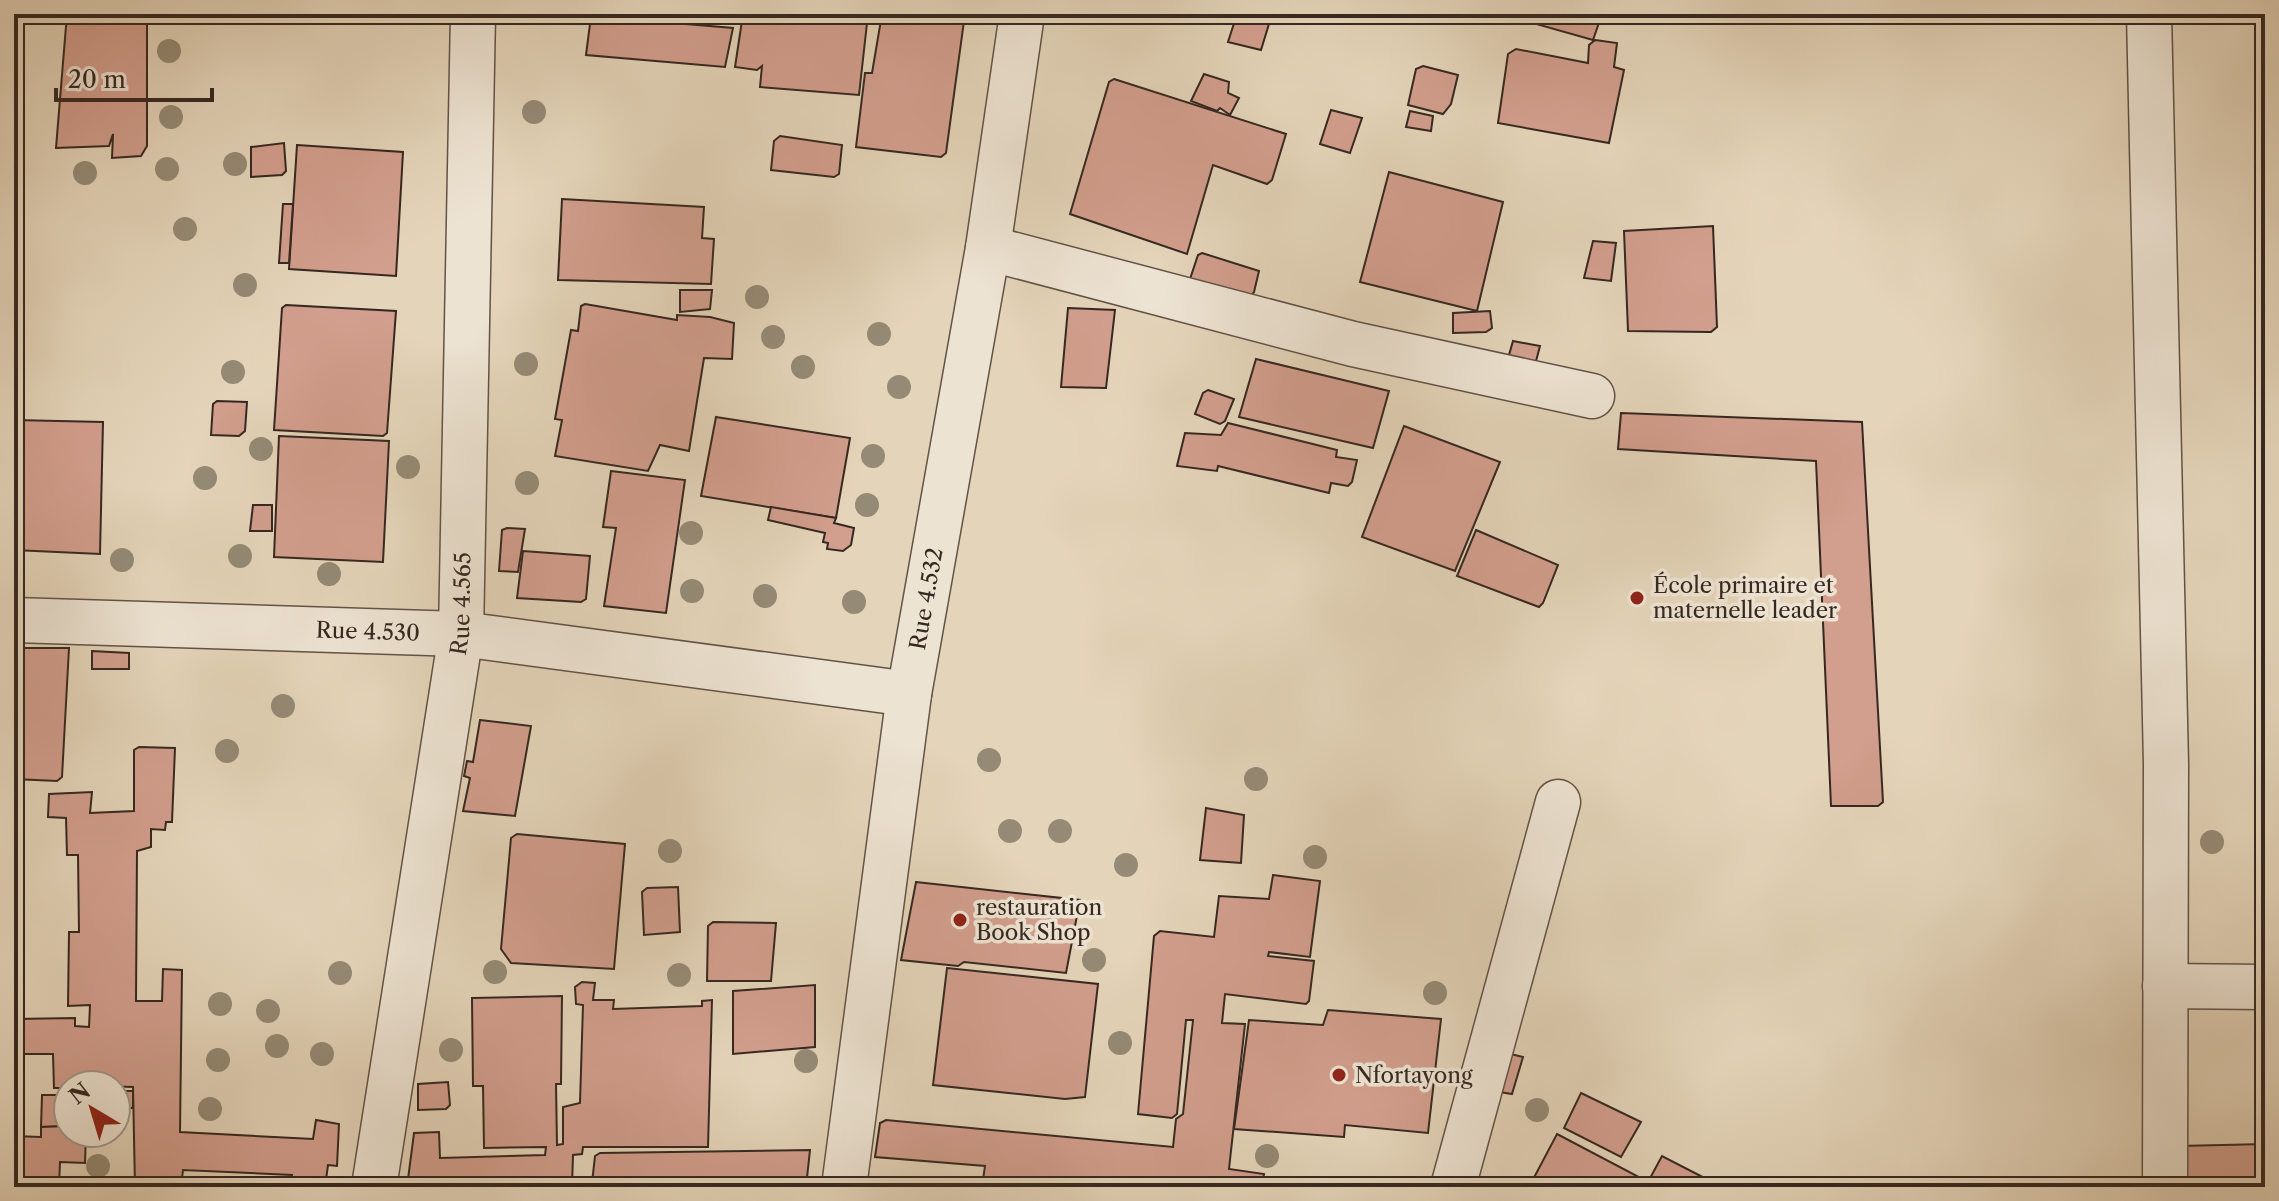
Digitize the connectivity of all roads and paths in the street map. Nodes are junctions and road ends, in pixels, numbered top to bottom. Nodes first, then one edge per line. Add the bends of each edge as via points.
1 (473, 14) edge
2 (1022, 14) edge
3 (2149, 14) edge
4 (988, 248) junction
5 (1592, 396) dead end
6 (14, 620) edge
7 (461, 634) junction
8 (909, 694) junction
9 (1558, 802) dead end
10 (2165, 986) junction
11 (2265, 987) edge
12 (374, 1187) edge
13 (844, 1187) edge
14 (1453, 1187) edge
15 (2165, 1187) edge

1 - 7 street, Rue 4.565
2 - 4 street, Rue 4.532
3 - 10 street via 2166,764
4 - 5 street via 1353,344
4 - 8 street, Rue 4.532
6 - 7 street, Rue 4.530
7 - 8 street, Rue 4.530
7 - 12 street, Rue 4.565
8 - 13 street, Rue 4.532
9 - 14 street
10 - 11 street
10 - 15 street

